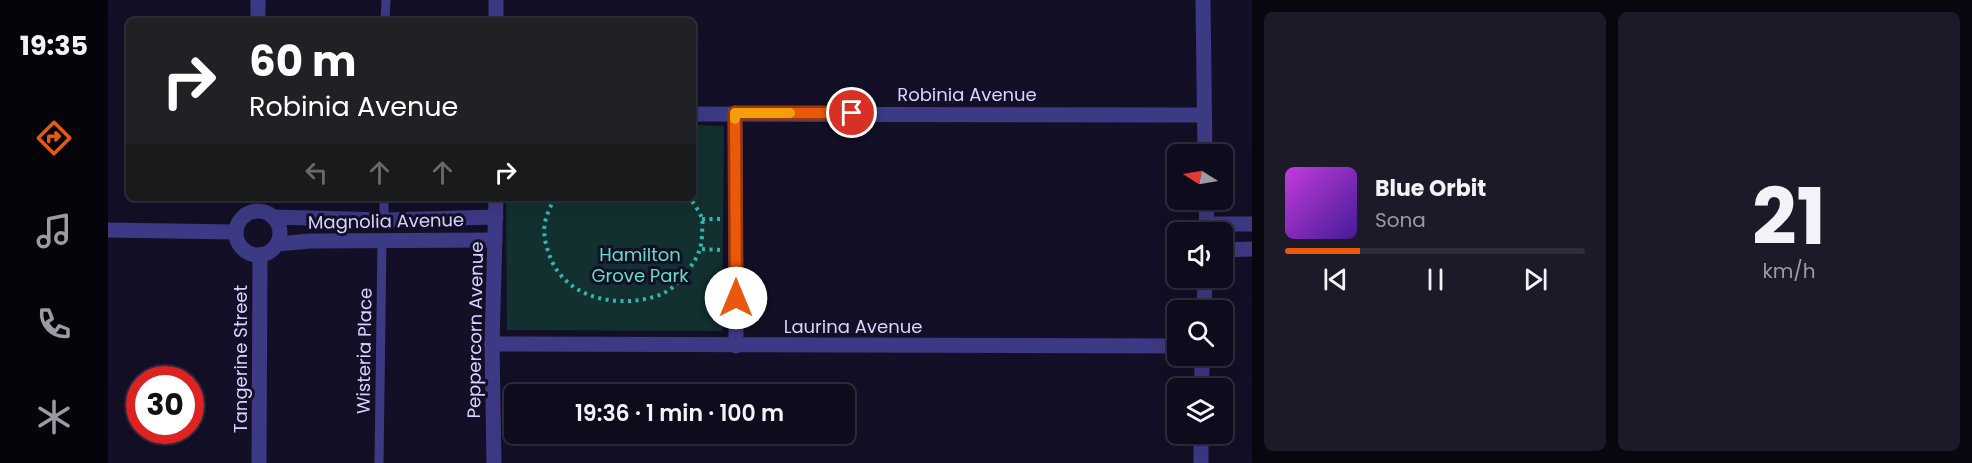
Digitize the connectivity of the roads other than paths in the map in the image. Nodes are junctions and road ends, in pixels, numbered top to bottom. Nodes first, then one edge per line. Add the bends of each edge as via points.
1 (258, 0) edge
2 (386, 0) edge
3 (496, 0) edge
4 (1203, 0) edge
5 (258, 18) edge
6 (386, 18) edge
7 (496, 18) edge
8 (735, 113) junction
9 (696, 114) edge
10 (1204, 115) junction
11 (1205, 144) edge
12 (384, 201) edge
13 (496, 201) edge
14 (257, 205) edge
15 (273, 217) junction
16 (496, 217) junction
17 (384, 220) junction
18 (1252, 224) edge
19 (1233, 226) edge
20 (108, 230) edge
21 (236, 232) junction
22 (382, 240) junction
23 (495, 240) junction
24 (278, 244) junction
25 (1233, 249) edge
26 (1252, 249) edge
27 (260, 255) junction
28 (492, 344) junction
29 (736, 346) junction
30 (1167, 346) edge
31 (1201, 444) edge
32 (259, 463) edge
33 (379, 463) edge
34 (494, 463) edge
35 (1201, 463) edge

1 - 5 street
2 - 6 lane
3 - 7 street
4 - 10 street
8 - 9 street, Robinia Avenue
8 - 10 street, Robinia Avenue
8 - 29 street
10 - 11 street
12 - 17 lane
13 - 16 street, Peppercorn Avenue
14 - 15 street
14 - 21 street via 241,219
15 - 17 street, Magnolia Avenue
15 - 24 street via 280,229
16 - 17 street, Magnolia Avenue
16 - 23 street, Peppercorn Avenue
18 - 19 street
20 - 21 street
21 - 27 street via 245,251
22 - 23 street, Magnolia Avenue
22 - 24 street, Magnolia Avenue
22 - 33 lane, Wisteria Place
23 - 28 street, Peppercorn Avenue
24 - 27 street
25 - 26 street
27 - 32 street, Tangerine Street
28 - 29 street, Laurina Avenue
28 - 34 street, Peppercorn Avenue
29 - 30 street, Laurina Avenue
31 - 35 street

